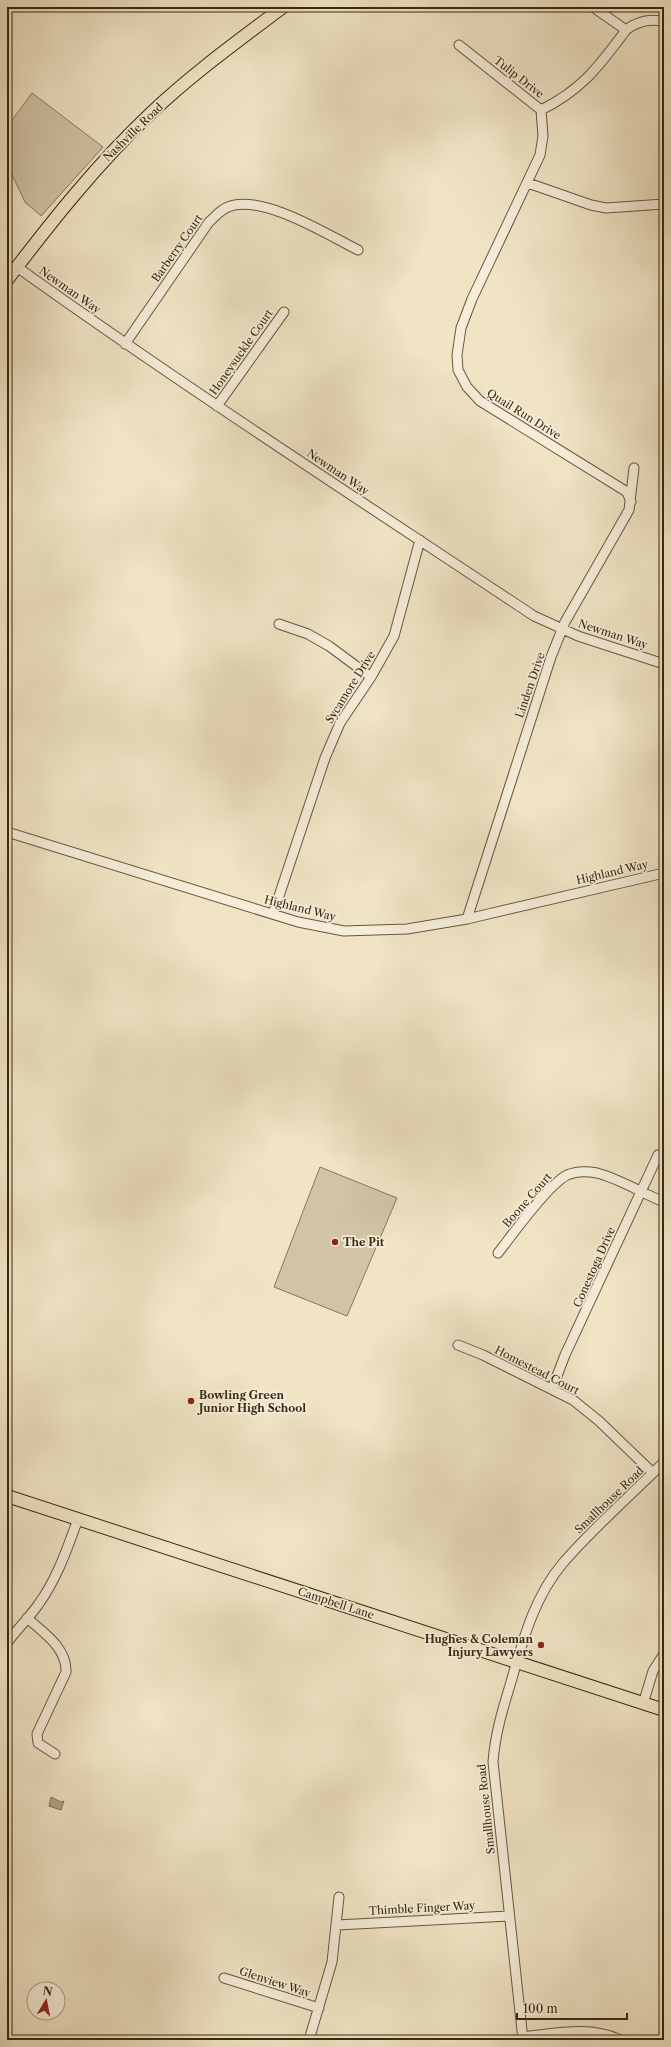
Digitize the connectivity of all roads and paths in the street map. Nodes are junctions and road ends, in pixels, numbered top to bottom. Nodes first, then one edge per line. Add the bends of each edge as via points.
1 (283, 7) edge
2 (593, 7) edge
3 (664, 22) edge
4 (626, 30) junction
5 (459, 45) dead end
6 (541, 110) junction
7 (528, 183) junction
8 (664, 204) edge
9 (358, 250) dead end
10 (17, 267) junction
11 (7, 280) edge
12 (284, 312) dead end
13 (125, 344) junction
14 (217, 406) junction
15 (634, 468) dead end
16 (631, 502) junction
17 (420, 540) junction
18 (278, 624) dead end
19 (562, 629) junction
20 (664, 664) edge
21 (371, 677) junction
22 (7, 832) edge
23 (664, 872) edge
24 (273, 914) junction
25 (468, 919) junction
26 (658, 1155) dead end
27 (641, 1192) junction
28 (664, 1202) edge
29 (498, 1253) dead end
30 (458, 1345) dead end
31 (552, 1389) junction
32 (664, 1462) edge
33 (653, 1473) junction
34 (7, 1496) edge
35 (78, 1519) junction
36 (27, 1618) junction
37 (7, 1643) edge
38 (664, 1654) edge
39 (517, 1662) junction
40 (643, 1704) junction
41 (664, 1710) edge
42 (55, 1754) dead end
43 (338, 1897) dead end
44 (509, 1916) junction
45 (337, 1925) junction
46 (224, 1978) dead end
47 (319, 2008) junction
48 (522, 2039) edge
49 (308, 2040) edge
50 (620, 2040) edge

1 - 10 main road, Nashville Road via 214,58 152,112 82,184
2 - 4 street
3 - 4 street via 650,20
4 - 6 street via 592,75 580,86
5 - 6 street, Tulip Drive
6 - 7 street, Tulip Drive via 543,145
7 - 8 street via 606,208
7 - 16 street, Quail Run Drive via 464,318 457,355 458,370 467,387 480,401 627,492
9 - 13 street, Barberry Court via 276,210 244,205 228,207 209,222
10 - 11 main road, Nashville Road
10 - 13 street, Newman Way
12 - 14 street, Honeysuckle Court
13 - 14 street, Newman Way
14 - 17 street, Newman Way
15 - 16 street, Linden Drive
16 - 19 street, Linden Drive via 629,510
17 - 19 street, Newman Way via 534,616
17 - 21 street, Sycamore Drive via 398,625
18 - 21 street via 308,634
19 - 20 street, Newman Way
19 - 25 street, Linden Drive via 508,788
21 - 24 street, Sycamore Drive via 340,723 325,758
22 - 24 street, Highland Way
23 - 25 street, Highland Way
24 - 25 street, Highland Way via 321,927 358,932 407,929
26 - 27 street, Conestoga Drive
27 - 28 street
27 - 29 street, Boone Court via 591,1172 568,1174 555,1184
27 - 31 street, Conestoga Drive
30 - 31 street, Homestead Court
31 - 33 street, Homestead Court via 586,1410
32 - 33 street, Smallhouse Road
33 - 39 street, Smallhouse Road via 562,1564 535,1608
34 - 35 main road, Campbell Lane
35 - 36 street via 54,1579
35 - 39 main road, Campbell Lane
36 - 37 street
36 - 42 street via 62,1651 67,1661 66,1672 37,1734 38,1743
38 - 40 street via 653,1671
39 - 40 main road, Campbell Lane
39 - 44 street, Smallhouse Road via 497,1730 493,1762
40 - 41 main road, Campbell Lane
43 - 45 street
44 - 45 street, Thimble Finger Way
44 - 48 street, Smallhouse Road
45 - 47 street via 332,1962
46 - 47 street, Glenview Way
47 - 49 street
48 - 50 street via 587,2032

